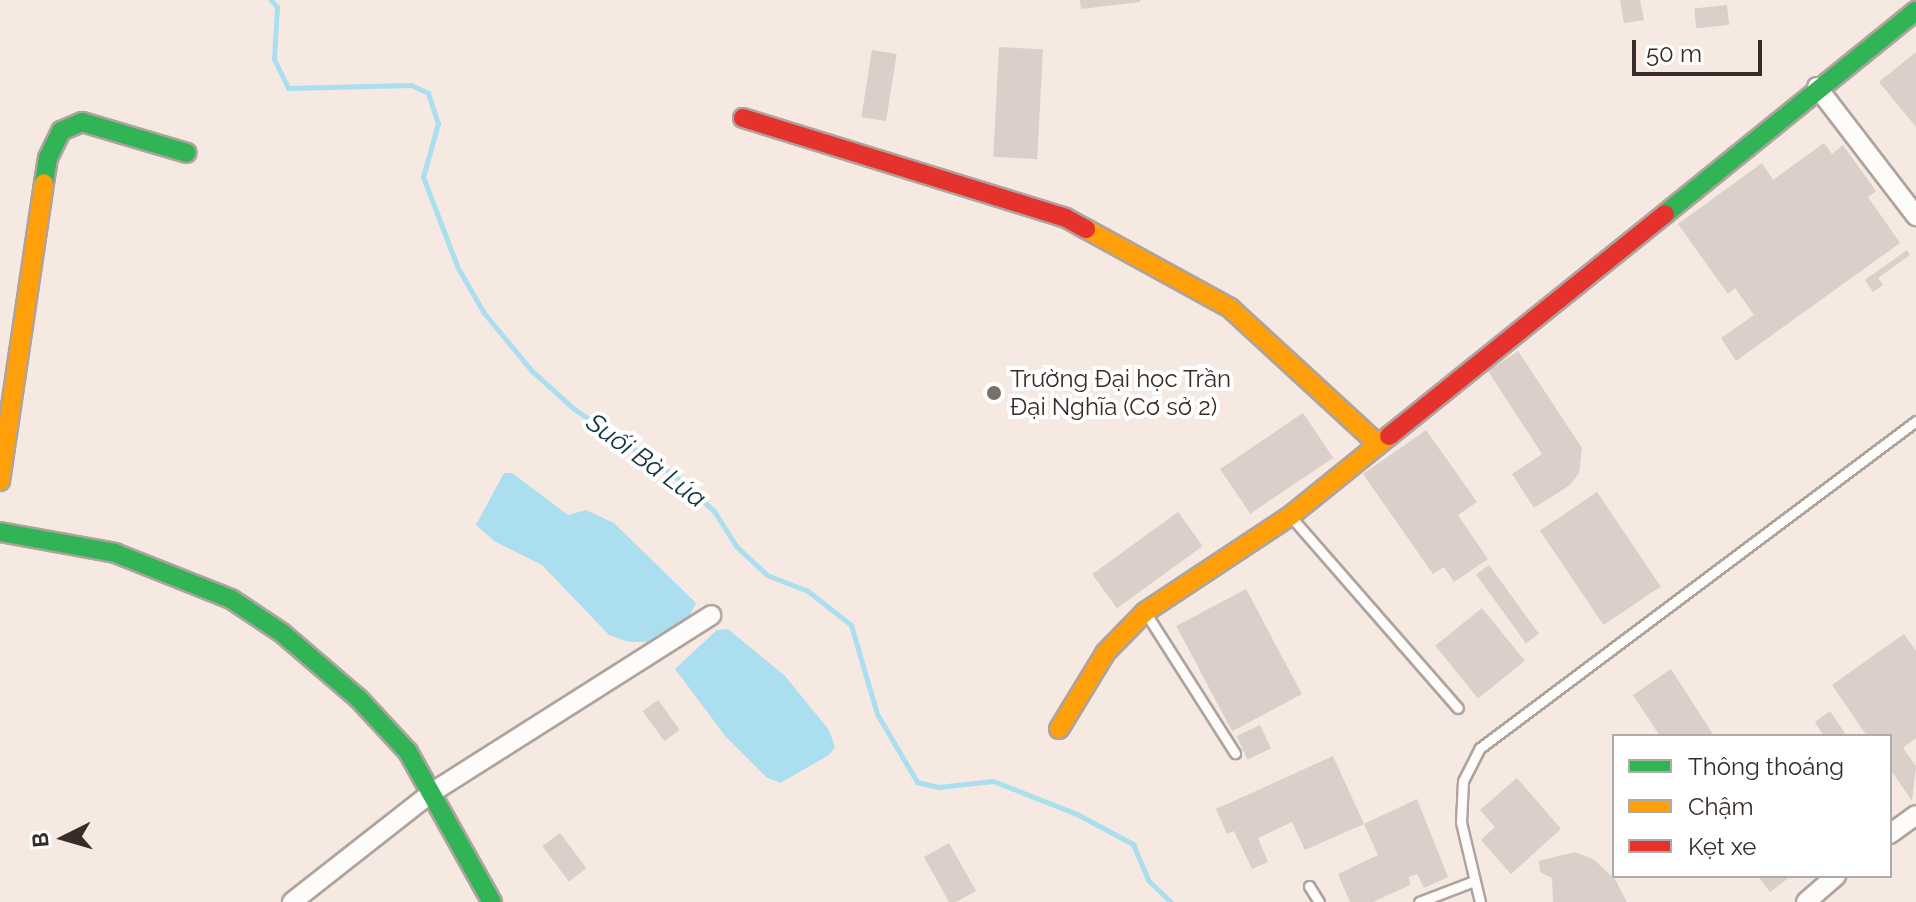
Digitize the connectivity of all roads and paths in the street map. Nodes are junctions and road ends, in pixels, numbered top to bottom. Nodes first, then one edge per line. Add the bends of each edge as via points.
1 (1916, 11) edge
2 (1817, 87) junction
3 (743, 118) dead end
4 (187, 153) dead end
5 (1916, 216) edge
6 (1916, 421) edge
7 (1378, 444) junction
8 (0, 481) edge
9 (1290, 516) junction
10 (0, 532) edge
11 (1145, 612) junction
12 (711, 615) dead end
13 (1458, 708) dead end
14 (1059, 729) dead end
15 (1235, 753) dead end
16 (431, 793) junction
17 (1916, 815) edge
18 (1892, 833) edge
19 (1834, 878) edge
20 (1474, 881) junction
21 (1309, 886) dead end
22 (292, 902) edge
23 (492, 902) edge
24 (1319, 902) edge
25 (1419, 902) edge
26 (1480, 902) edge
27 (1806, 902) edge

1 - 2 street
2 - 5 street
2 - 7 street
3 - 7 street via 1066,218 1230,308
4 - 8 street via 82,122 61,131 48,158
6 - 20 lane via 1480,748 1463,781 1461,822
7 - 9 street
9 - 11 street
9 - 13 lane
10 - 16 street via 115,553 231,599 282,633 359,699 408,752
11 - 14 street via 1106,652
11 - 15 lane
12 - 16 street
16 - 22 street
16 - 23 street
17 - 18 street
19 - 27 street
20 - 25 lane
20 - 26 lane
21 - 24 lane

